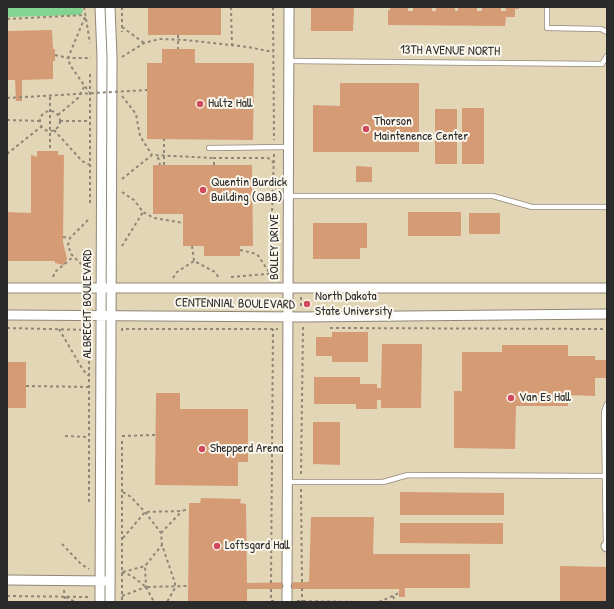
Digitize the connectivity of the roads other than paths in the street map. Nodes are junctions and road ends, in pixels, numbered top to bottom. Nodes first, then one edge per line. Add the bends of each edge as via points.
1 (100, 7) edge
2 (110, 7) edge
3 (289, 7) edge
4 (547, 7) edge
5 (607, 32) edge
6 (607, 56) edge
7 (289, 61) junction
8 (289, 147) junction
9 (210, 148) dead end
10 (289, 196) junction
11 (607, 207) edge
12 (7, 288) edge
13 (101, 288) junction
14 (607, 288) edge
15 (111, 289) junction
16 (288, 289) junction
17 (607, 314) edge
18 (7, 315) edge
19 (101, 316) junction
20 (111, 316) junction
21 (288, 316) junction
22 (607, 404) edge
23 (605, 476) junction
24 (286, 482) junction
25 (607, 546) edge
26 (7, 580) edge
27 (105, 581) junction
28 (100, 602) edge
29 (110, 602) edge
30 (287, 602) edge

1 - 13 street, ALBRECHT BOULEVARD
2 - 15 street, ALBRECHT BOULEVARD
3 - 7 street, BOLLEY DRIVE
4 - 5 lane via 547,28 601,29
6 - 7 lane, 13TH AVENUE NORTH via 602,64
7 - 8 street, BOLLEY DRIVE
8 - 9 lane
8 - 10 street, BOLLEY DRIVE
10 - 11 lane via 493,196 532,207
10 - 16 street, BOLLEY DRIVE
12 - 13 street, CENTENNIAL BOULEVARD
13 - 15 street, CENTENNIAL BOULEVARD
13 - 19 street, ALBRECHT BOULEVARD
14 - 16 street, CENTENNIAL BOULEVARD
15 - 16 street, CENTENNIAL BOULEVARD
15 - 20 street, ALBRECHT BOULEVARD
16 - 21 street, BOLLEY DRIVE
17 - 21 street, CENTENNIAL BOULEVARD
18 - 19 street, CENTENNIAL BOULEVARD
19 - 20 street, CENTENNIAL BOULEVARD
19 - 27 street, ALBRECHT BOULEVARD
20 - 21 street, CENTENNIAL BOULEVARD
20 - 27 street, ALBRECHT BOULEVARD
21 - 24 street, BOLLEY DRIVE
22 - 23 lane via 604,412
23 - 24 lane via 408,475 383,482
23 - 25 lane
24 - 30 street, BOLLEY DRIVE
26 - 27 street
27 - 28 street, ALBRECHT BOULEVARD
27 - 29 street, ALBRECHT BOULEVARD

